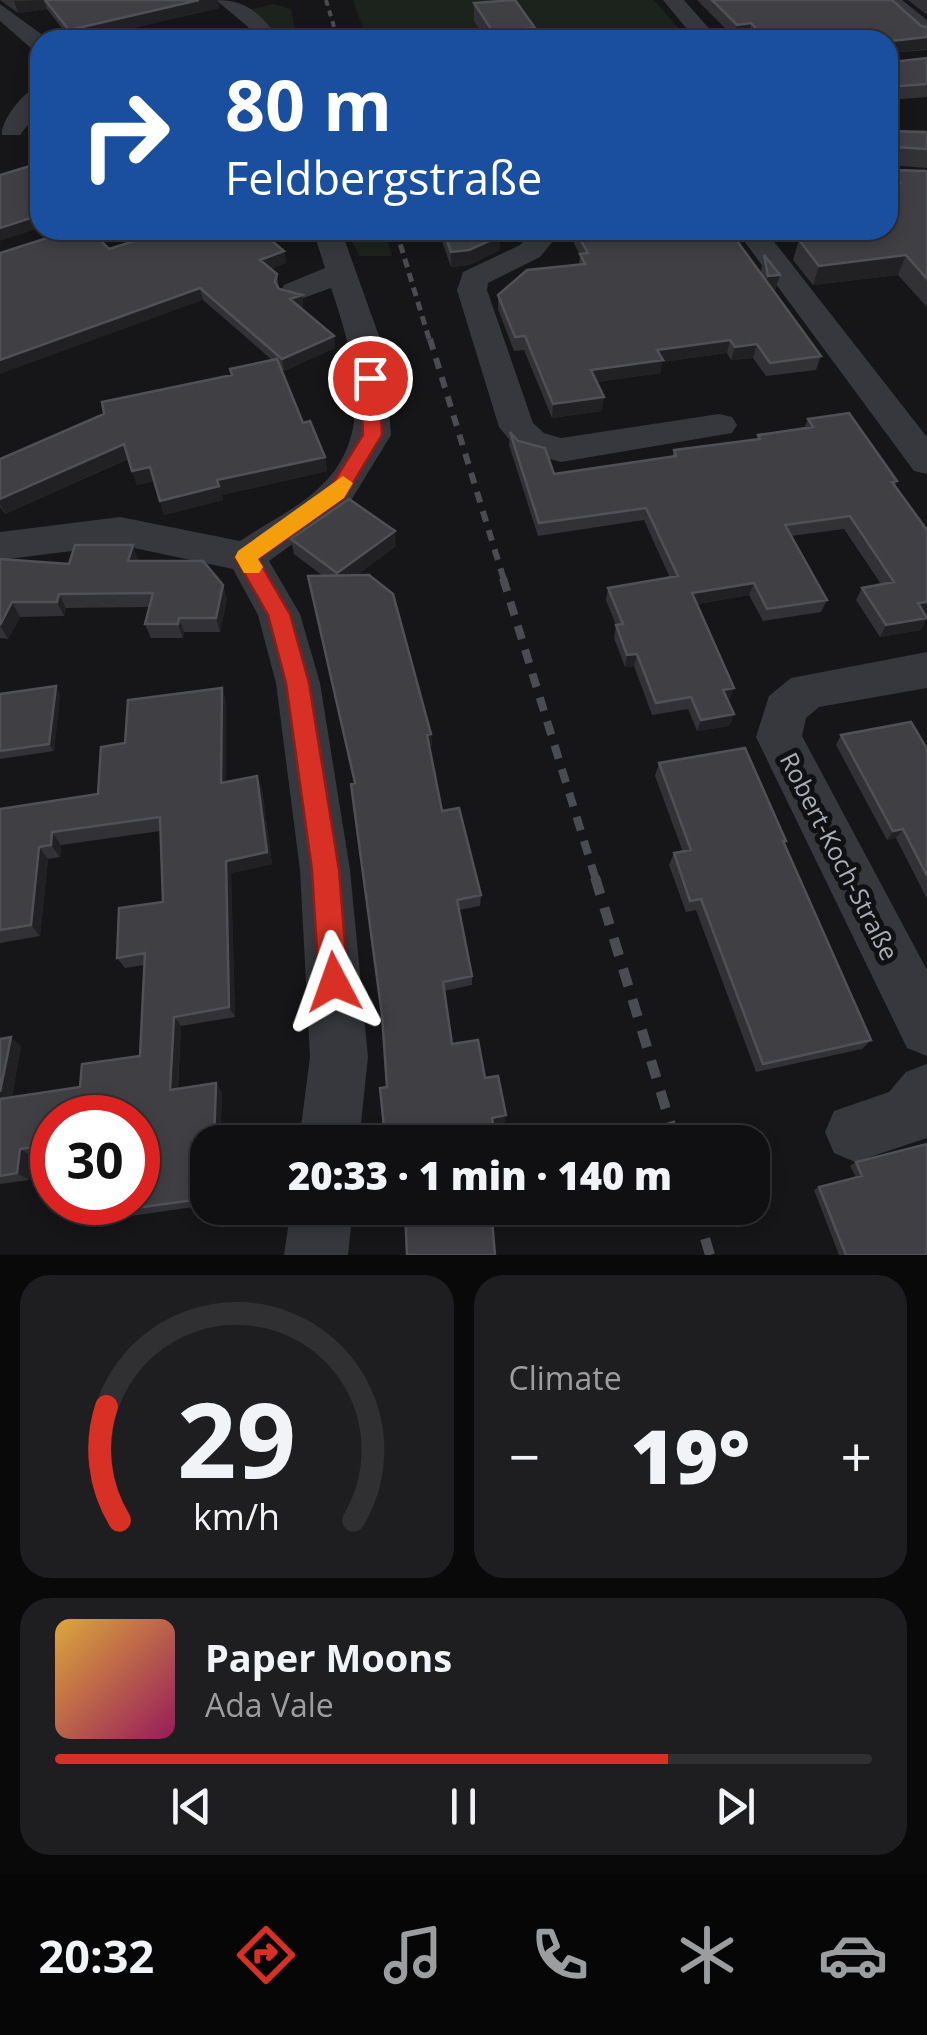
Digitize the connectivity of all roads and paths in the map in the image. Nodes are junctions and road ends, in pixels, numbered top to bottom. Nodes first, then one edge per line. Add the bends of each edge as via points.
1 (226, 0) edge
2 (673, 0) edge
3 (889, 0) edge
4 (0, 10) edge
5 (262, 30) edge
6 (699, 30) edge
7 (927, 31) edge
8 (30, 36) edge
9 (30, 103) edge
10 (5, 130) edge
11 (30, 131) edge
12 (898, 178) edge
13 (927, 179) edge
14 (331, 240) edge
15 (540, 240) edge
16 (758, 240) edge
17 (342, 272) junction
18 (294, 292) edge
19 (719, 425) dead end
20 (927, 462) edge
21 (0, 546) edge
22 (246, 557) junction
23 (927, 670) edge
24 (927, 1028) edge
25 (927, 1092) edge
26 (331, 1125) edge
27 (855, 1132) dead end
28 (320, 1225) edge
29 (316, 1255) edge

1 - 5 street
2 - 6 street
3 - 7 street
4 - 8 street
9 - 10 street
10 - 11 street
12 - 13 street
14 - 17 street
15 - 19 street via 474,278 472,290 517,427 531,442 560,450
16 - 20 street
17 - 18 street
17 - 22 street via 368,350 373,435 337,493
21 - 22 street via 120,532
22 - 26 street via 279,614 298,683 326,870 339,1057
23 - 24 street, Robert-Koch-Straße via 807,691 785,709 779,737
25 - 27 street via 907,1116
28 - 29 street

